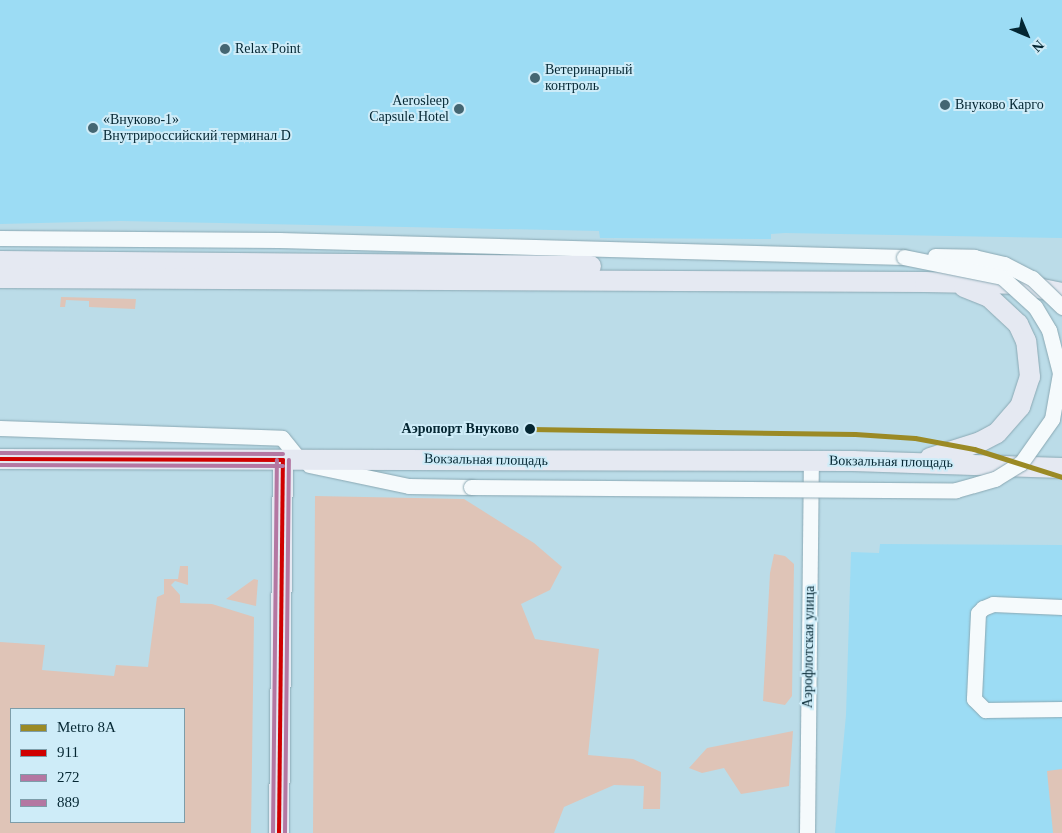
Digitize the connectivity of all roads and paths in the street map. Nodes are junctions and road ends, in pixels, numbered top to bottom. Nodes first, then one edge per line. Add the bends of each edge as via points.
1 (0, 238) edge
2 (904, 257) junction
3 (0, 261) edge
4 (276, 263) junction
5 (0, 278) edge
6 (252, 279) junction
7 (684, 281) junction
8 (925, 282) junction
9 (1062, 294) edge
10 (1062, 307) edge
11 (0, 428) edge
12 (0, 459) edge
13 (291, 459) junction
14 (811, 461) junction
15 (915, 462) junction
16 (1062, 468) edge
17 (1062, 607) edge
18 (1062, 709) edge
19 (279, 833) edge
20 (807, 833) edge

1 - 2 street via 279,240
2 - 10 street, bridge via 957,256 1004,264 1032,278
2 - 13 street, bridge via 1002,277 1035,307 1049,330 1060,373 1052,418 1020,463 995,479 956,490 408,486
3 - 4 main road
4 - 6 main road
4 - 7 main road via 638,267
5 - 6 main road
6 - 7 main road
7 - 8 main road
8 - 9 main road via 1018,284
8 - 15 main road via 970,288 1006,310 1026,341 1030,377 1020,408 997,433 980,442
11 - 13 street via 282,438
12 - 13 main road, Вокзальная площадь
13 - 14 main road, Вокзальная площадь
13 - 19 main road
14 - 15 main road, Вокзальная площадь
14 - 20 street, Аэрофлотская улица
15 - 16 main road, Вокзальная площадь
17 - 18 street via 993,604 978,613 974,699 985,710

